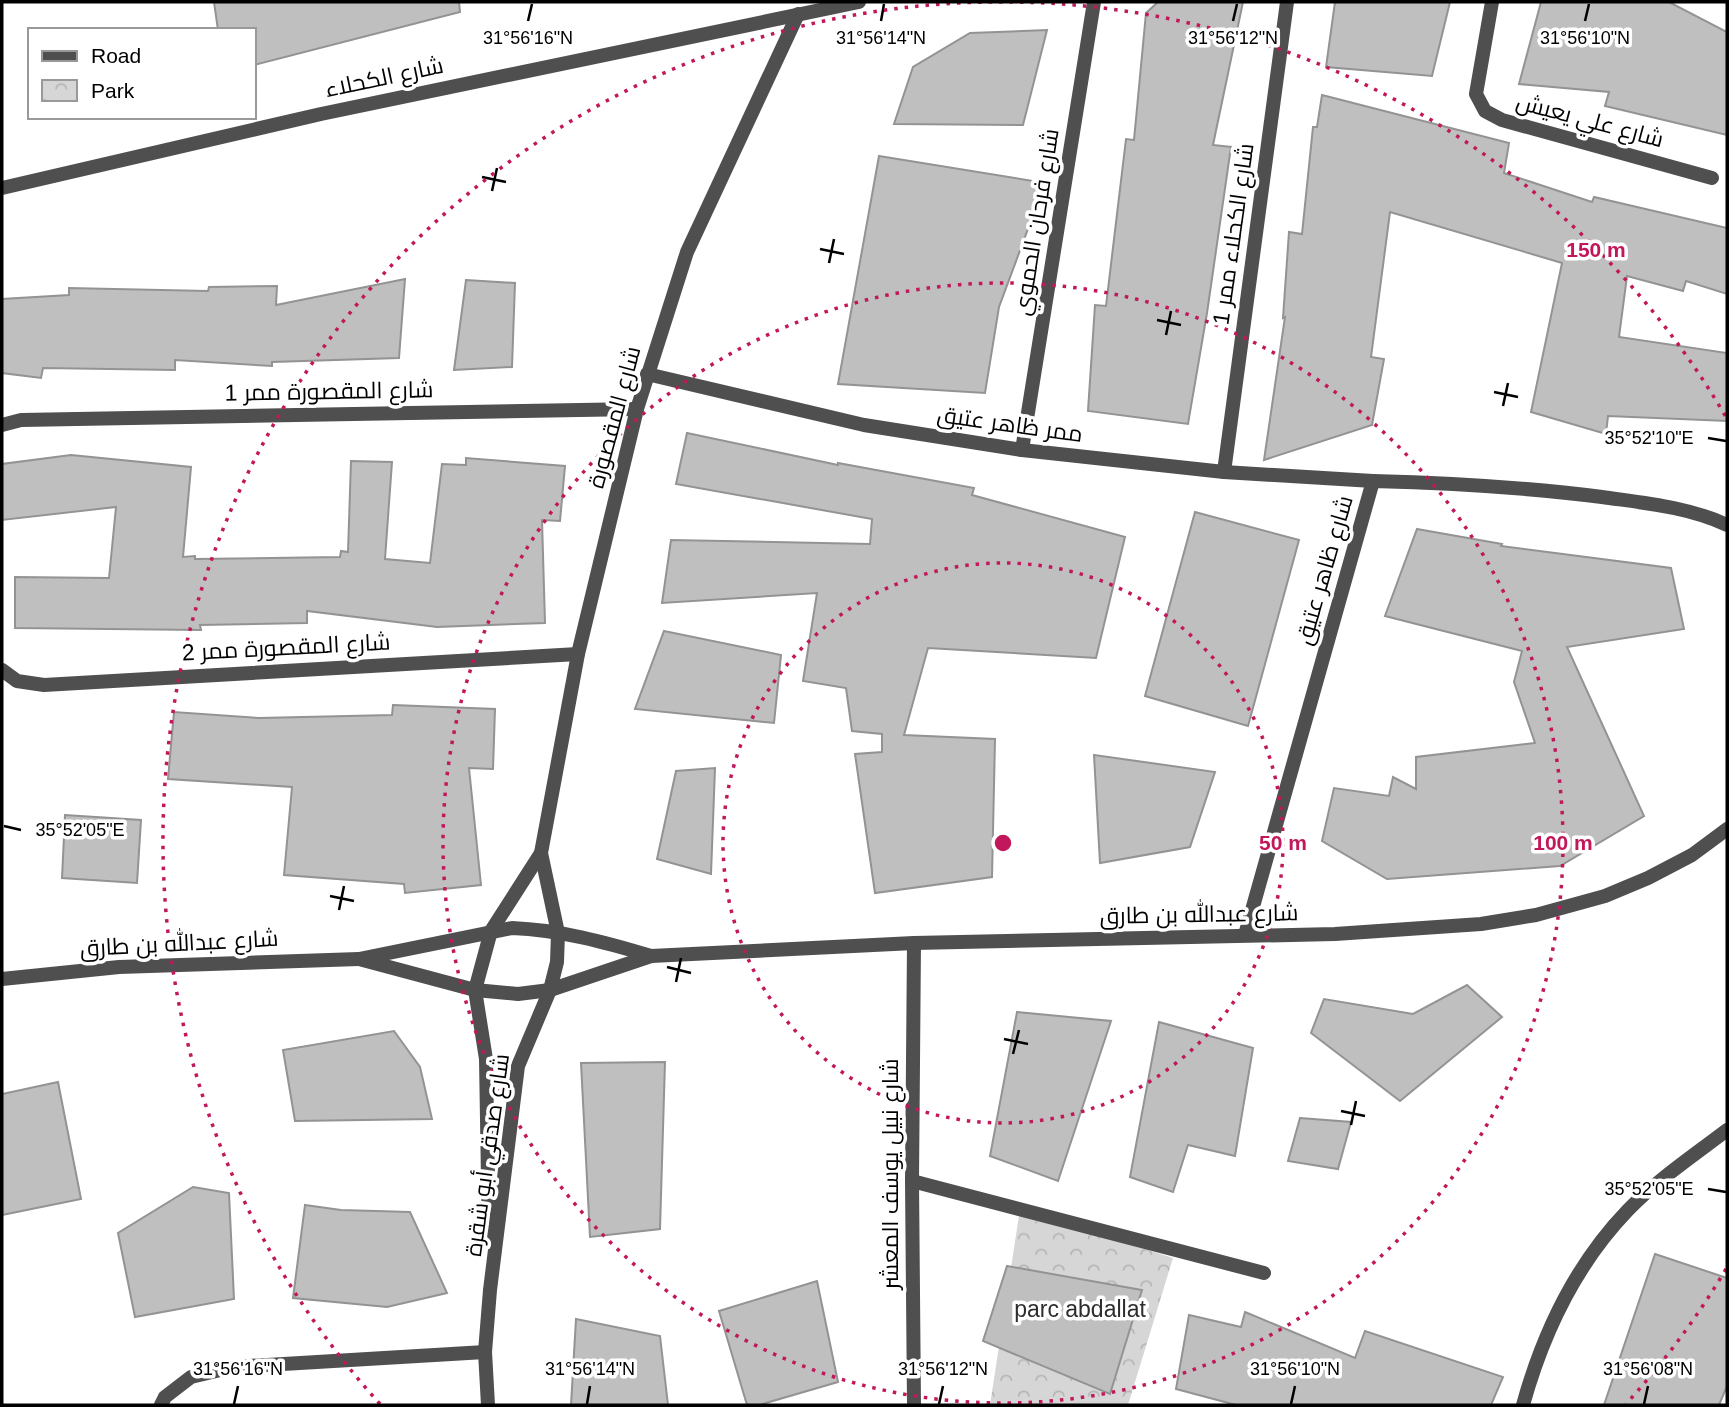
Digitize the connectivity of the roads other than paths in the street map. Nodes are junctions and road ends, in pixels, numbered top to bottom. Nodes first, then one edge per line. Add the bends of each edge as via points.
1 (859, 2) edge
2 (1094, 2) edge
3 (1287, 2) edge
4 (1492, 2) edge
5 (798, 14) junction
6 (1712, 178) dead end
7 (2, 188) edge
8 (647, 374) junction
9 (637, 409) junction
10 (2, 425) edge
11 (1022, 450) junction
12 (1224, 472) junction
13 (1373, 481) junction
14 (1727, 525) edge
15 (578, 654) junction
16 (2, 670) edge
17 (1727, 829) edge
18 (541, 853) junction
19 (491, 931) junction
20 (558, 933) junction
21 (1245, 935) junction
22 (914, 943) junction
23 (651, 956) junction
24 (359, 959) junction
25 (2, 979) edge
26 (475, 990) junction
27 (550, 990) junction
28 (1727, 1130) edge
29 (912, 1181) junction
30 (1264, 1273) dead end
31 (490, 1290) junction
32 (485, 1352) junction
33 (161, 1405) edge
34 (488, 1405) edge
35 (914, 1405) edge
36 (1523, 1405) edge

1 - 5 street, شارع الكحلاء
2 - 11 street, شارع فرحان الحموي
3 - 12 street, شارع الكحلاء ممر 1
4 - 6 street, شارع علي يعيش via 1476,94 1485,111 1502,120
5 - 7 street, شارع الكحلاء via 320,114
5 - 8 street, شارع المقصورة via 687,251
8 - 9 street, شارع المقصورة
8 - 11 street, ممر ظاهر عتيق via 864,425
9 - 10 street, شارع المقصورة ممر 1 via 21,420
9 - 15 street, شارع المقصورة
11 - 12 street, ممر ظاهر عتيق
12 - 13 street, ممر ظاهر عتيق
13 - 14 street, شارع ظاهر عتيق via 1535,489 1675,509
13 - 21 street, شارع ظاهر عتيق
15 - 16 street, شارع المقصورة ممر 2 via 44,685 17,681
15 - 18 street, شارع المقصورة
17 - 21 street, شارع عبدالله بن طارق via 1692,855 1648,878 1605,896 1536,915 1426,929
18 - 19 street, شارع المقصورة
18 - 20 street, شارع المقصورة
19 - 20 street, شارع عبدالله بن طارق via 512,928
19 - 24 street, شارع عبدالله بن طارق
19 - 26 street, شارع المقصورة
20 - 23 street, شارع عبدالله بن طارق
20 - 27 street, شارع المقصورة
21 - 22 street, شارع عبدالله بن طارق
22 - 23 street, شارع عبدالله بن طارق
22 - 29 street, شارع نبيل يوسف المعشر
23 - 27 street, شارع عبدالله بن طارق
24 - 25 street, شارع عبدالله بن طارق via 119,967
24 - 26 street, شارع عبدالله بن طارق
26 - 27 street, شارع عبدالله بن طارق via 518,995
26 - 31 street, شارع صدقي أبو شقرة via 486,1059
27 - 31 street, شارع صدقي أبو شقرة via 518,1066
28 - 36 street via 1629,1209 1597,1246 1568,1291 1541,1347
29 - 30 street
29 - 35 street, شارع نبيل يوسف المعشر
31 - 32 street, شارع صدقي أبو شقرة
32 - 33 street via 233,1367 191,1377
32 - 34 street, شارع صدقي أبو شقرة

